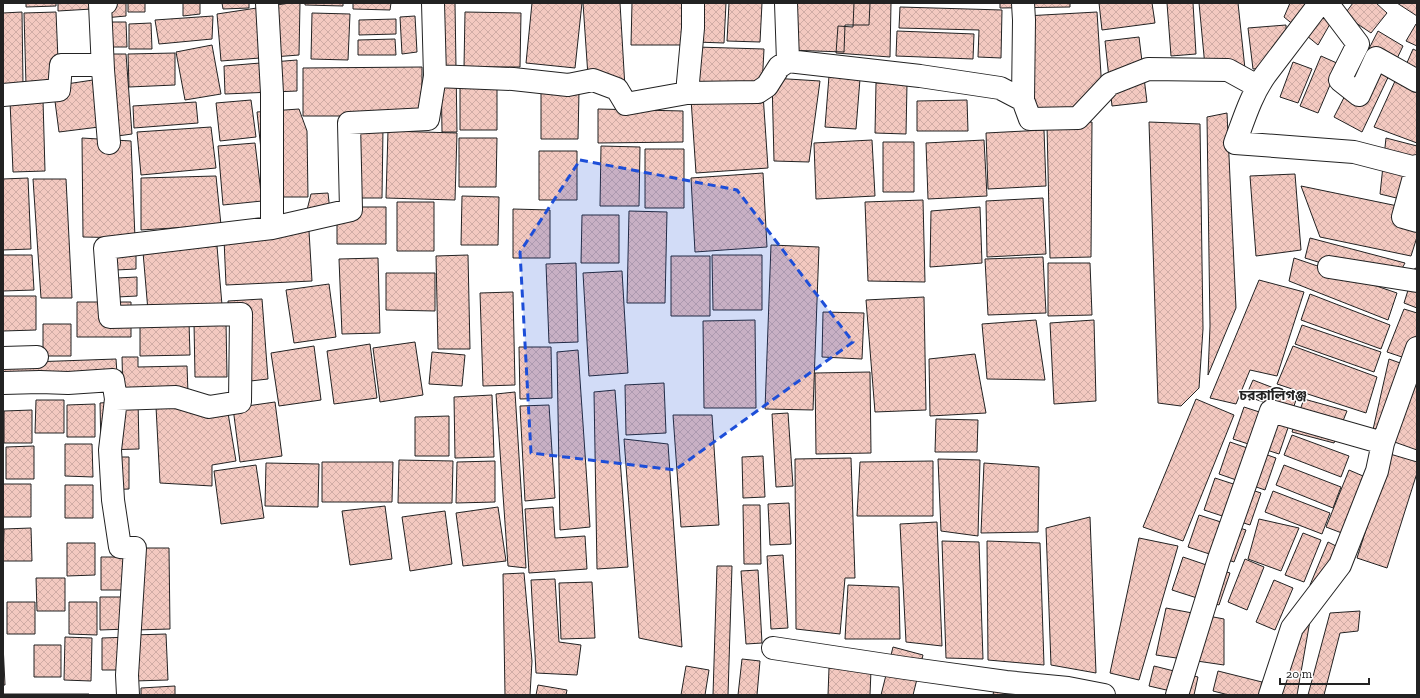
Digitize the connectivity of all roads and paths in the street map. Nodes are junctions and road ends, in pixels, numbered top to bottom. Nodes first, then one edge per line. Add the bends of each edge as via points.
1 (102, 3) edge
2 (267, 3) edge
3 (433, 3) edge
4 (693, 3) edge
5 (786, 3) edge
6 (1023, 3) edge
7 (1320, 3) edge
8 (1327, 3) edge
9 (788, 61) junction
10 (103, 70) junction
11 (435, 76) junction
12 (1417, 80) edge
13 (1257, 86) junction
14 (687, 93) junction
15 (3, 95) edge
16 (1023, 100) junction
17 (109, 143) dead end
18 (1417, 167) edge
19 (1417, 221) edge
20 (272, 228) junction
21 (1329, 267) dead end
22 (1417, 281) edge
23 (1417, 348) edge
24 (37, 357) dead end
25 (3, 358) edge
26 (3, 383) edge
27 (116, 399) junction
28 (1383, 443) junction
29 (773, 648) dead end
30 (128, 695) edge
31 (1104, 695) edge
32 (1177, 695) edge
33 (1270, 695) edge

1 - 10 street
2 - 20 street via 272,93
3 - 11 street
4 - 14 street
5 - 9 street
6 - 16 street
7 - 13 street
8 - 12 street via 1358,44 1340,80 1359,94 1376,58
9 - 14 street via 779,67 767,86 758,92
9 - 16 street via 1000,88
10 - 15 street via 94,65 61,65 59,90
10 - 17 street
11 - 14 street via 513,79 568,85 593,80 618,89 626,104
11 - 20 street via 428,119 349,123 351,210
13 - 16 street via 1228,70 1148,69 1110,84 1078,118 1030,119
13 - 18 street via 1235,143 1354,152
18 - 19 street via 1403,218
20 - 27 street via 105,248 110,317 241,314 240,402 209,407 176,397
21 - 22 street
23 - 28 street
24 - 25 street
26 - 27 street via 113,380
27 - 30 street via 110,450 113,500 120,547 135,548
28 - 32 street via 1271,411 1219,560
28 - 33 street via 1377,471 1340,565 1292,628
29 - 31 street

